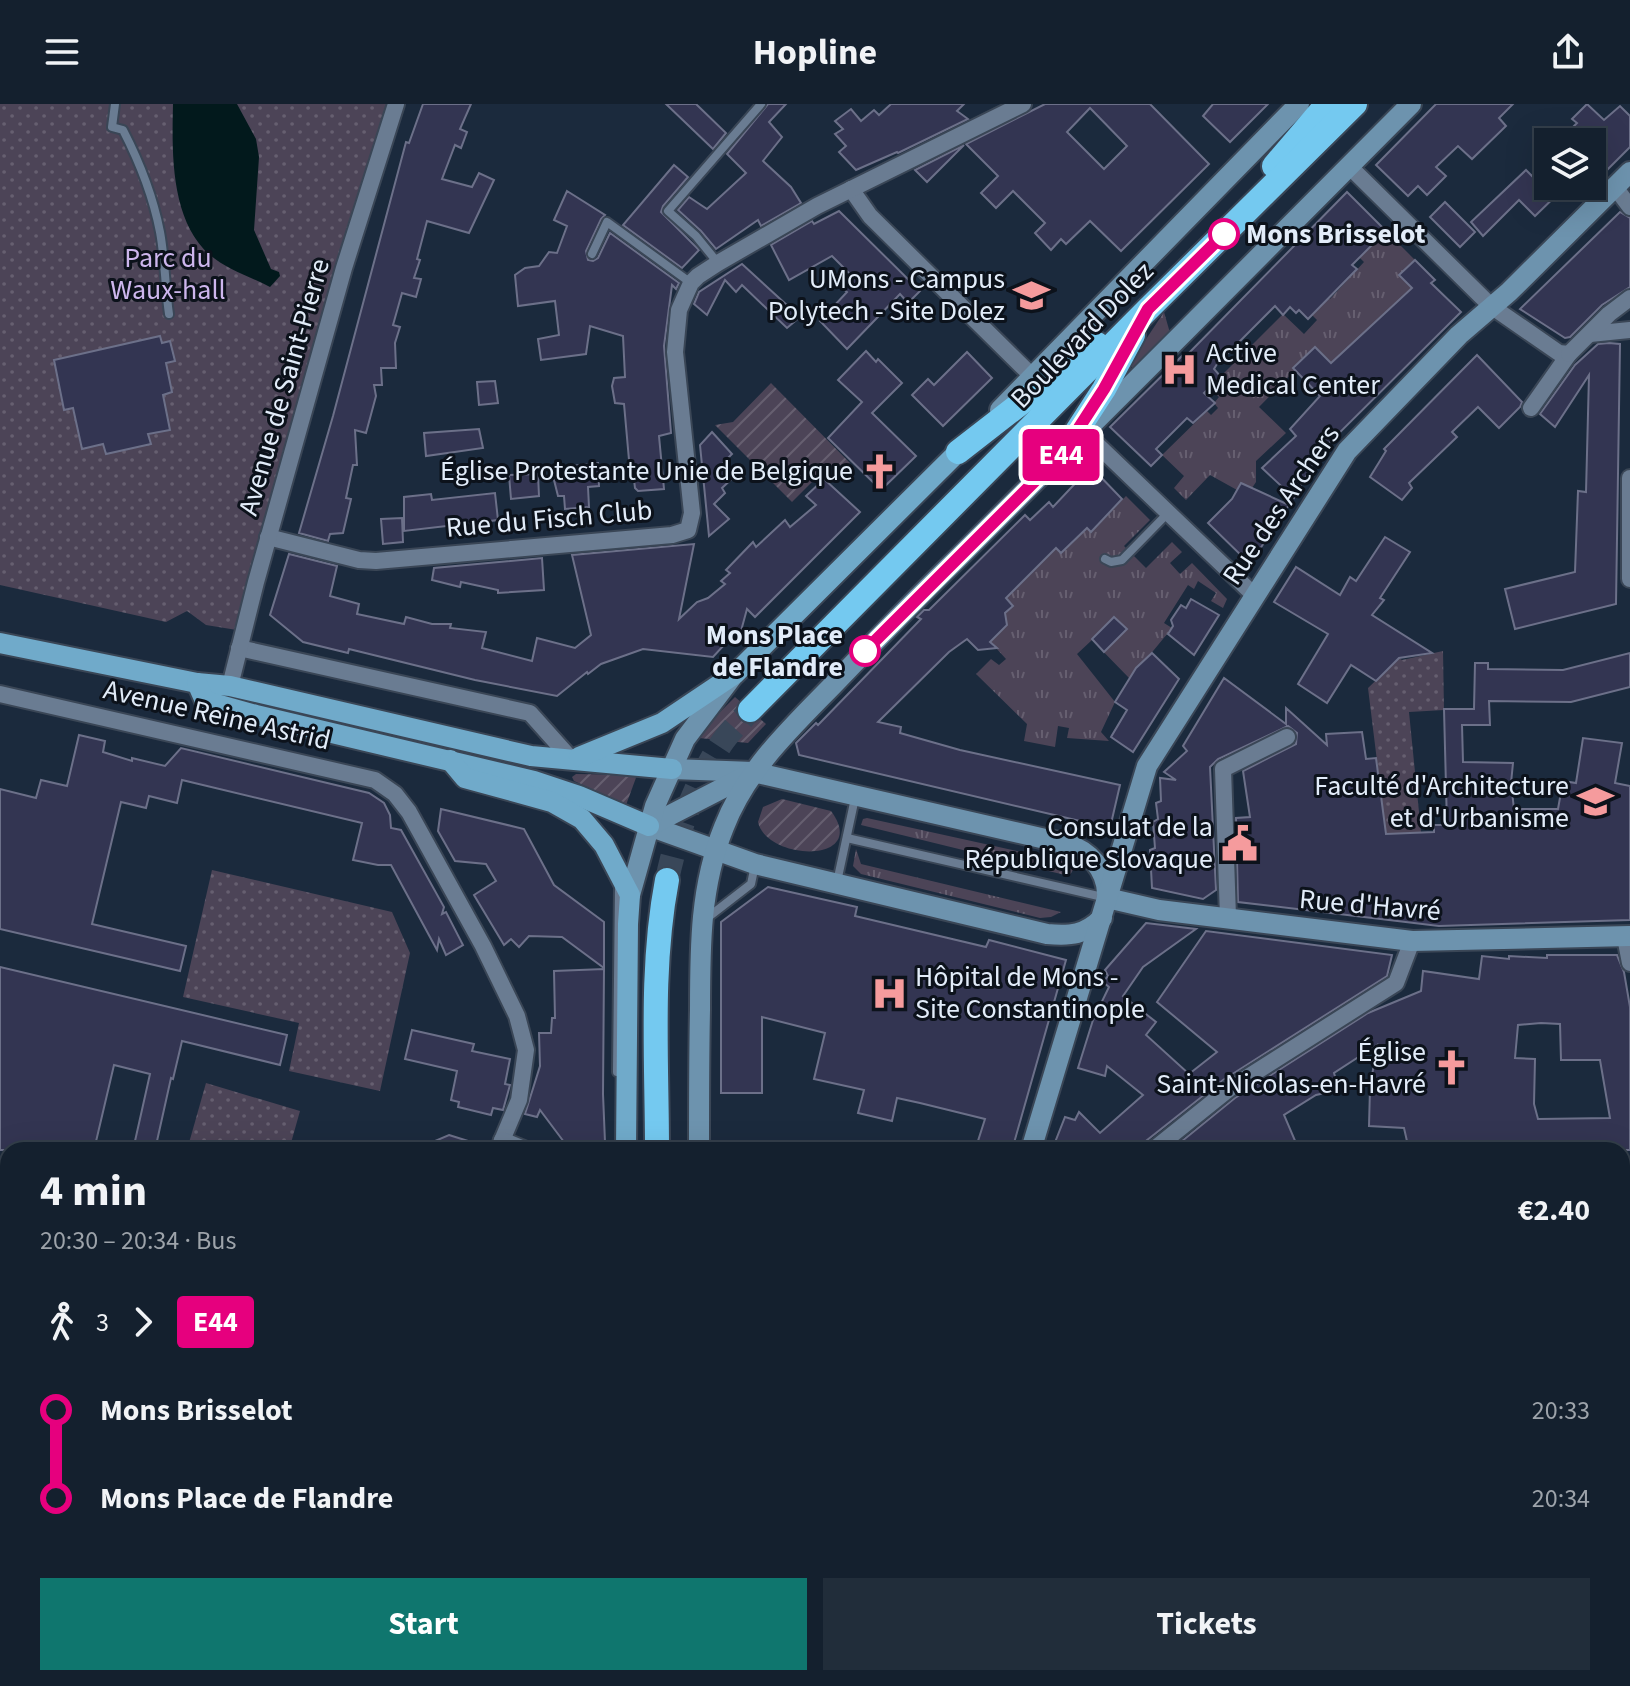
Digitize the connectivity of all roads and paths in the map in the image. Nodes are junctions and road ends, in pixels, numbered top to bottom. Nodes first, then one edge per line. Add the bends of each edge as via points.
1 (115, 104) edge
2 (396, 104) edge
3 (761, 104) edge
4 (1023, 104) edge
5 (1327, 104) edge
6 (1355, 104) edge
7 (1411, 104) edge
8 (1293, 106) edge
9 (1349, 166) junction
10 (1622, 180) edge
11 (851, 189) junction
12 (1630, 207) edge
13 (592, 254) dead end
14 (1202, 255) junction
15 (718, 263) junction
16 (691, 283) junction
17 (1630, 298) edge
18 (1491, 306) junction
19 (1148, 309) junction
20 (169, 314) dead end
21 (1630, 330) edge
22 (1590, 334) junction
23 (1569, 354) junction
24 (1031, 375) junction
25 (1531, 408) dead end
26 (1085, 433) junction
27 (958, 452) junction
28 (1062, 454) junction
29 (1630, 478) edge
30 (1168, 513) junction
31 (268, 537) junction
32 (1105, 559) dead end
33 (1630, 579) edge
34 (1254, 595) junction
35 (0, 643) edge
36 (239, 648) junction
37 (735, 674) junction
38 (197, 683) junction
39 (230, 686) junction
40 (0, 694) edge
41 (750, 710) tunnel mouth
42 (1287, 737) dead end
43 (450, 760) junction
44 (572, 760) junction
45 (672, 769) junction
46 (753, 772) junction
47 (856, 795) junction
48 (647, 832) junction
49 (847, 838) junction
50 (712, 860) junction
51 (762, 865) junction
52 (618, 873) junction
53 (667, 880) tunnel mouth
54 (837, 883) junction
55 (630, 900) junction
56 (1104, 908) junction
57 (702, 914) junction
58 (1228, 917) junction
59 (618, 922) junction
60 (1628, 936) edge
61 (1412, 941) junction
62 (1630, 963) edge
63 (501, 1142) edge
64 (617, 1142) edge
65 (626, 1142) edge
66 (657, 1142) edge
67 (699, 1142) edge
68 (1033, 1142) edge
69 (1163, 1142) edge

1 - 20 lane via 112,127 123,130 152,198
2 - 31 street, Avenue de Saint-Pierre
3 - 15 lane via 668,211
4 - 11 street
5 - 14 highway
6 - 14 highway, Boulevard Dolez
7 - 9 street
8 - 24 street, Boulevard Dolez
9 - 18 street
9 - 26 street
10 - 12 street
10 - 18 street, Rue des Archers
11 - 15 street
11 - 24 street via 870,216
13 - 16 lane via 607,222
14 - 19 highway, Boulevard Dolez
15 - 16 street
16 - 31 street, Rue du Fisch Club via 679,310 675,352 692,513 688,530 376,561
17 - 22 street
18 - 23 street via 1559,353
18 - 34 street, Rue des Archers via 1359,436
19 - 27 highway
19 - 28 highway
19 - 41 highway, Boulevard Dolez
21 - 22 street
22 - 23 street
23 - 25 street
24 - 27 street, Boulevard Dolez
26 - 28 street
26 - 30 street
27 - 37 main road
28 - 46 street
29 - 33 street
30 - 32 lane via 1122,560
30 - 34 street
31 - 36 street, Avenue de Saint-Pierre
34 - 56 street, Rue des Archers via 1147,766
35 - 38 main road, Avenue Reine Astrid
36 - 39 street, Avenue de Saint-Pierre
36 - 44 street via 530,713
37 - 44 main road via 662,723
37 - 45 street via 689,733
38 - 39 main road, Avenue Reine Astrid
38 - 43 main road, Avenue Reine Astrid via 205,701
39 - 44 main road, Avenue Reine Astrid via 531,756
40 - 63 street, Avenue Reine Astrid via 375,780 395,794 517,1016 526,1050 519,1100
42 - 58 street via 1223,769
43 - 48 main road, Avenue Reine Astrid via 534,781 626,816
43 - 52 main road via 465,778 569,809 597,835
44 - 45 main road, Avenue Reine Astrid
45 - 46 street
45 - 48 street
46 - 47 street
46 - 48 street
46 - 50 street via 736,799
47 - 49 lane
47 - 56 street via 1075,847 1103,872
48 - 50 street
48 - 55 street
49 - 54 lane
49 - 56 lane
50 - 51 street
50 - 57 street
51 - 54 street
51 - 57 lane via 751,884 711,915
52 - 55 main road
52 - 59 lane
53 - 66 highway via 656,971
54 - 56 street via 1060,935 1092,928
55 - 59 lane
55 - 65 main road
56 - 58 street, Rue d'Havré
56 - 68 street, Rue des Archers
57 - 67 street
58 - 61 street, Rue d'Havré
59 - 64 lane
60 - 61 street, Rue d'Havré
60 - 62 street
61 - 69 street via 1396,983 1229,1089

